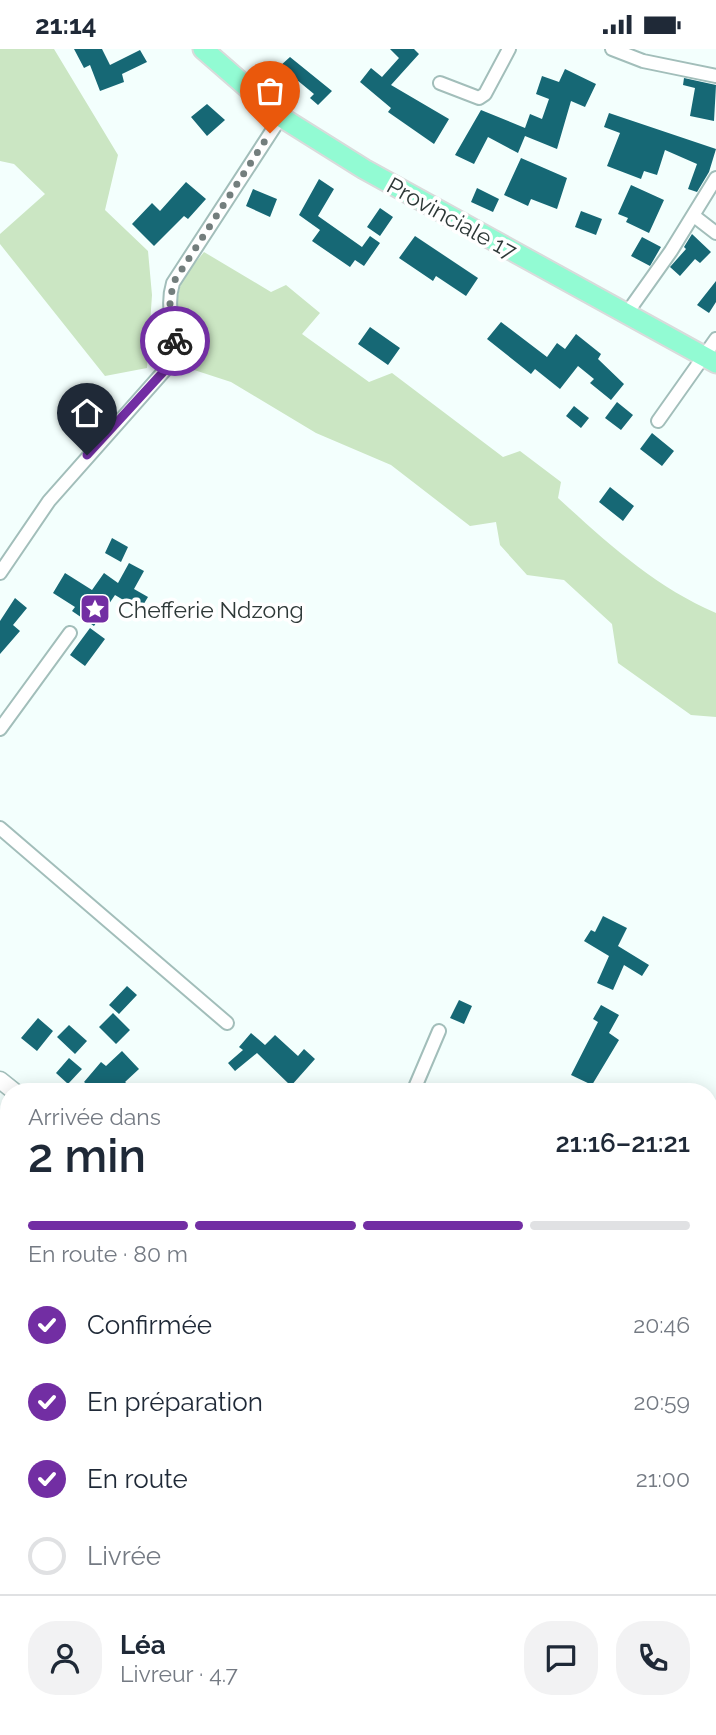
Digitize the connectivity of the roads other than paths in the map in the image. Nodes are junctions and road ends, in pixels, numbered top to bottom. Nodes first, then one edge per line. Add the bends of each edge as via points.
1 (203, 49) edge
2 (509, 49) edge
3 (612, 49) edge
4 (716, 76) edge
5 (440, 83) dead end
6 (281, 117) junction
7 (716, 178) edge
8 (694, 216) junction
9 (716, 233) edge
10 (627, 313) junction
11 (716, 339) edge
12 (709, 359) edge
13 (658, 421) dead end
14 (0, 573) edge
15 (69, 633) dead end
16 (0, 729) edge
17 (0, 828) edge
18 (227, 1023) dead end
19 (439, 1031) dead end
20 (417, 1083) edge

1 - 6 main road, Provinciale 17
2 - 5 street via 479,98
3 - 4 street via 643,61
6 - 10 main road, Provinciale 17 via 364,169
6 - 14 street via 173,283 169,311 176,341 165,370 49,501
7 - 8 street
8 - 9 street
8 - 10 street
10 - 12 main road, Provinciale 17
11 - 12 street
12 - 13 street
15 - 16 street
17 - 18 street
19 - 20 street

